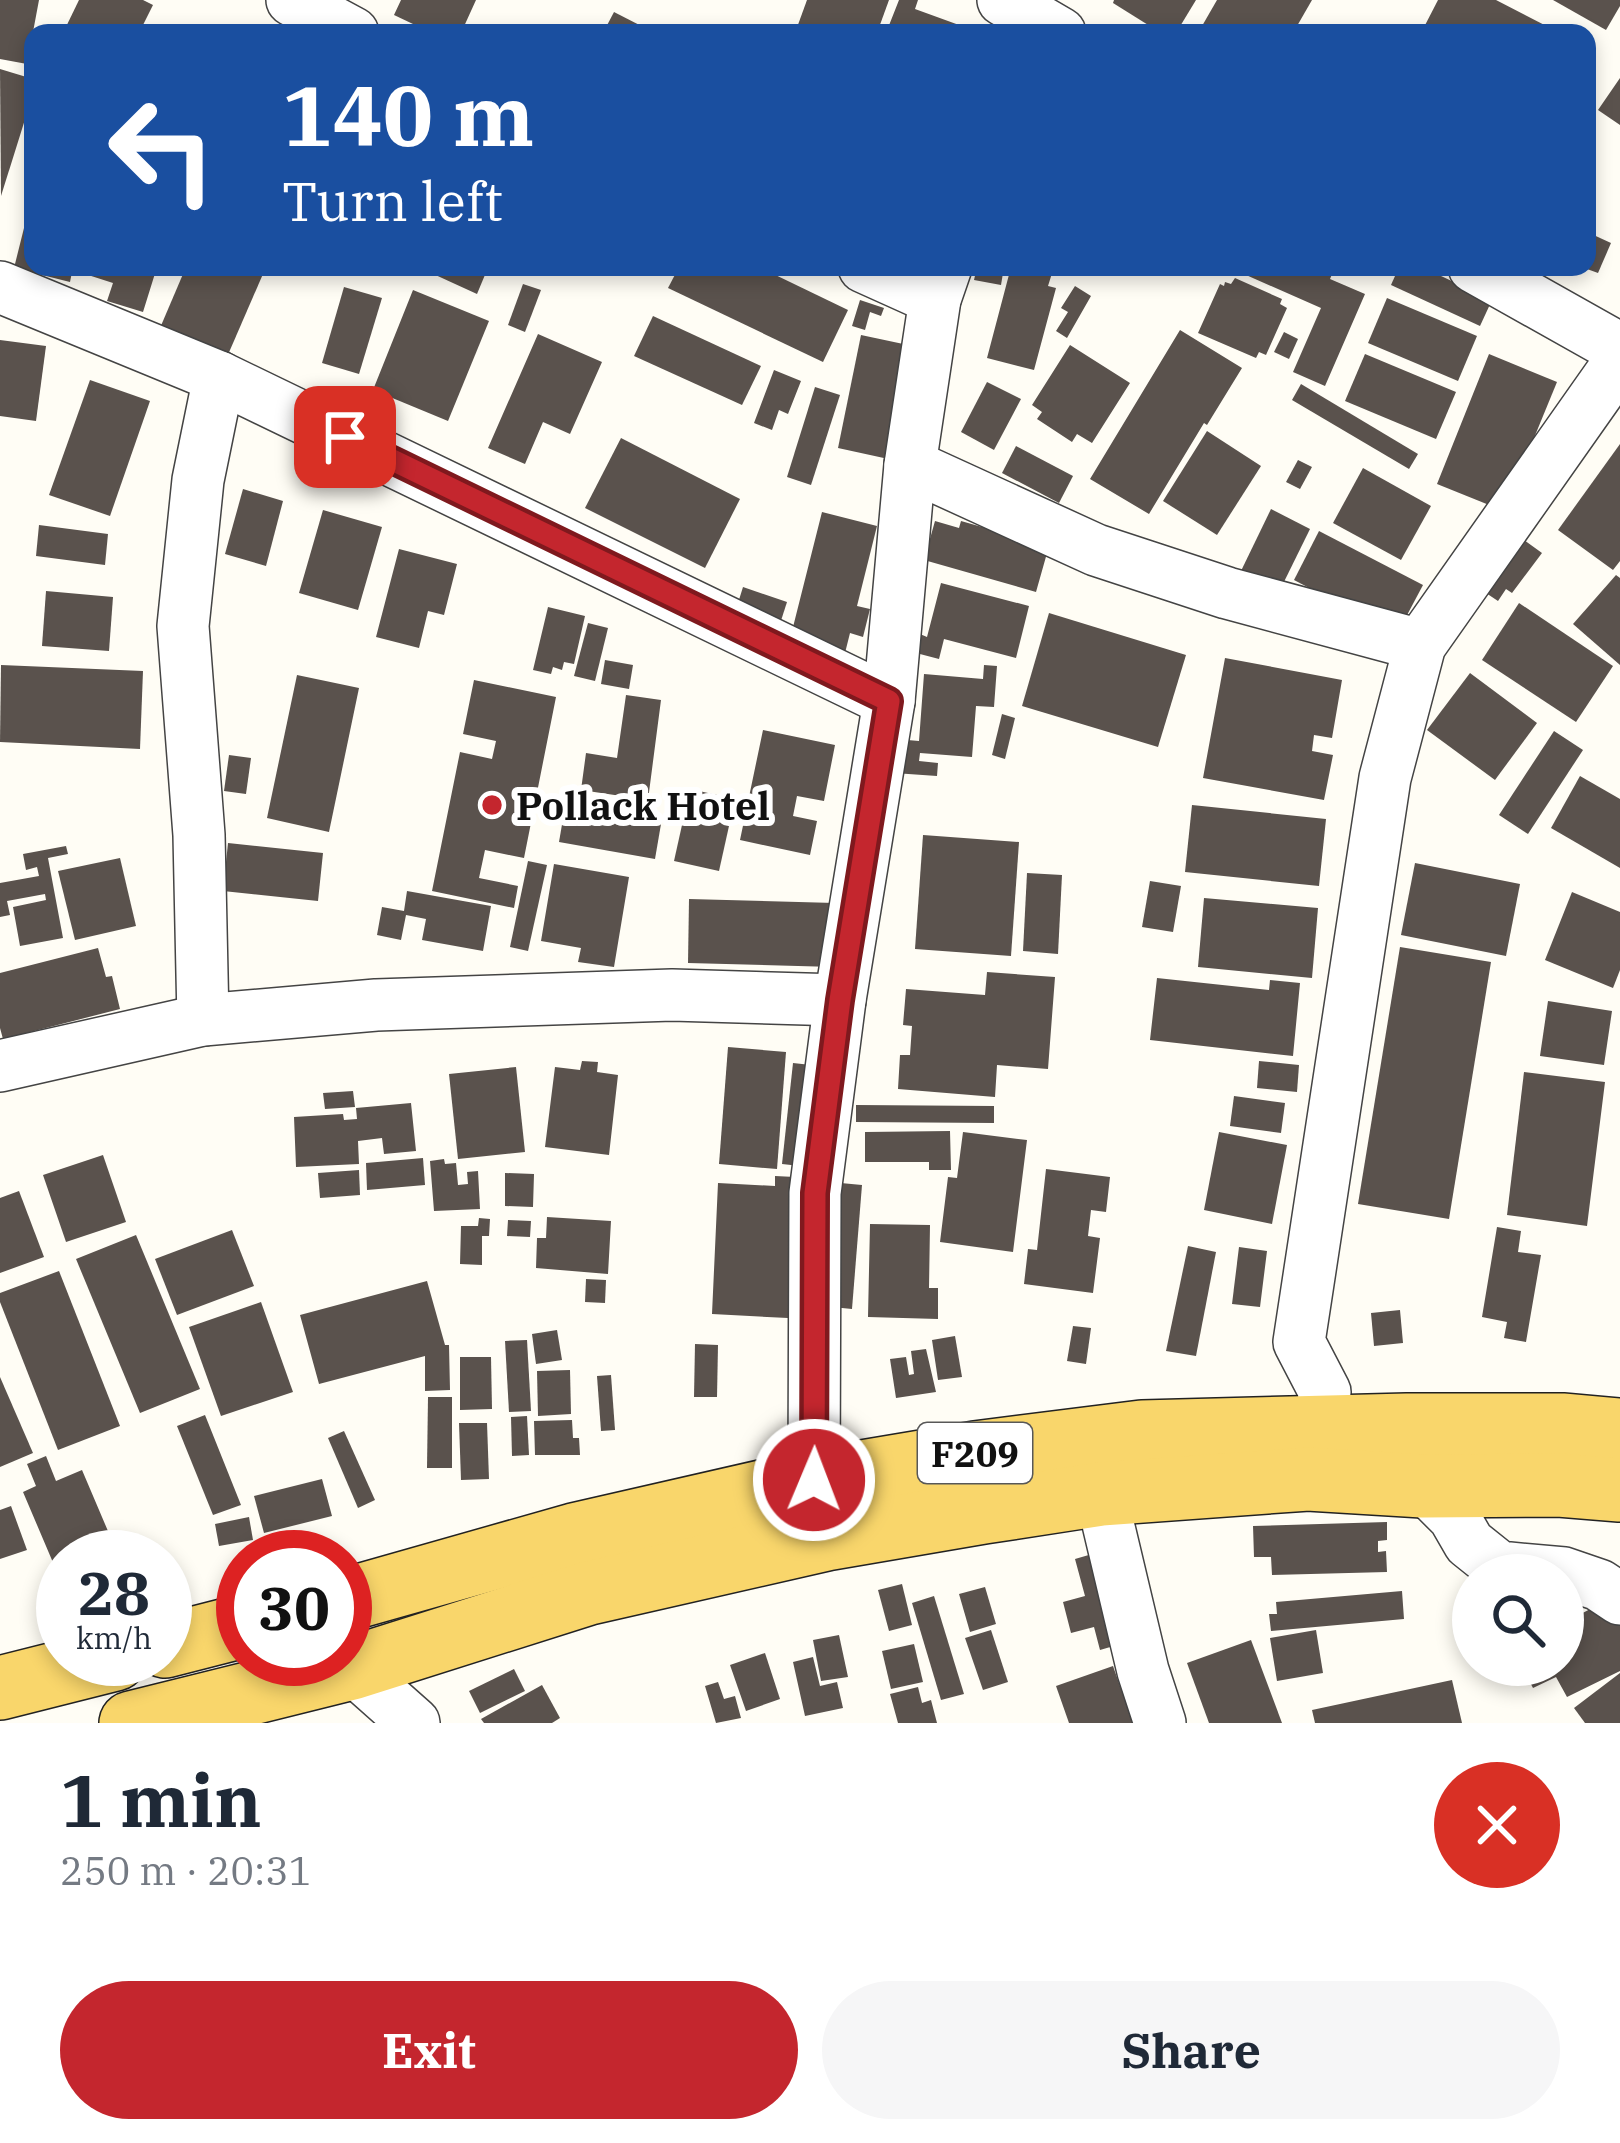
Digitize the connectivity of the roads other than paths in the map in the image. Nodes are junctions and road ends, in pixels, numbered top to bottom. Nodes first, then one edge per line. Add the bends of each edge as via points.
1 (292, 0) edge
2 (336, 24) edge
3 (907, 276) edge
4 (1490, 276) edge
5 (941, 283) edge
6 (0, 286) edge
7 (1620, 349) edge
8 (1620, 361) edge
9 (220, 376) junction
10 (910, 466) junction
11 (1420, 645) junction
12 (889, 701) junction
13 (840, 1000) junction
14 (202, 1020) junction
15 (0, 1066) edge
16 (1318, 1429) junction
17 (1620, 1430) edge
18 (814, 1480) junction
19 (1423, 1486) junction
20 (1620, 1490) edge
21 (1102, 1494) junction
22 (372, 1592) edge
23 (1620, 1599) edge
24 (372, 1655) edge
25 (36, 1679) edge
26 (372, 1684) edge
27 (263, 1686) edge
28 (0, 1688) edge
29 (131, 1723) edge
30 (414, 1723) edge
31 (1160, 1723) edge

1 - 2 street
3 - 5 street
4 - 7 street
5 - 10 street
6 - 9 street
8 - 11 street
9 - 12 street
9 - 14 street via 198,480 183,626
10 - 11 street via 1096,550
10 - 12 street
11 - 16 street via 1385,778 1299,1342 1325,1392
12 - 13 street
13 - 14 street via 649,995
13 - 18 street via 815,1193
14 - 15 street
16 - 17 main road, F209
16 - 18 main road, F209 via 1142,1432
18 - 22 main road, F209
19 - 20 main road, F209
19 - 21 main road, F209 via 1308,1479
19 - 23 street via 1468,1544 1499,1567 1564,1574
21 - 24 main road, F209 via 826,1539 589,1593
21 - 31 street
25 - 28 main road
26 - 30 street
27 - 29 main road, F209

